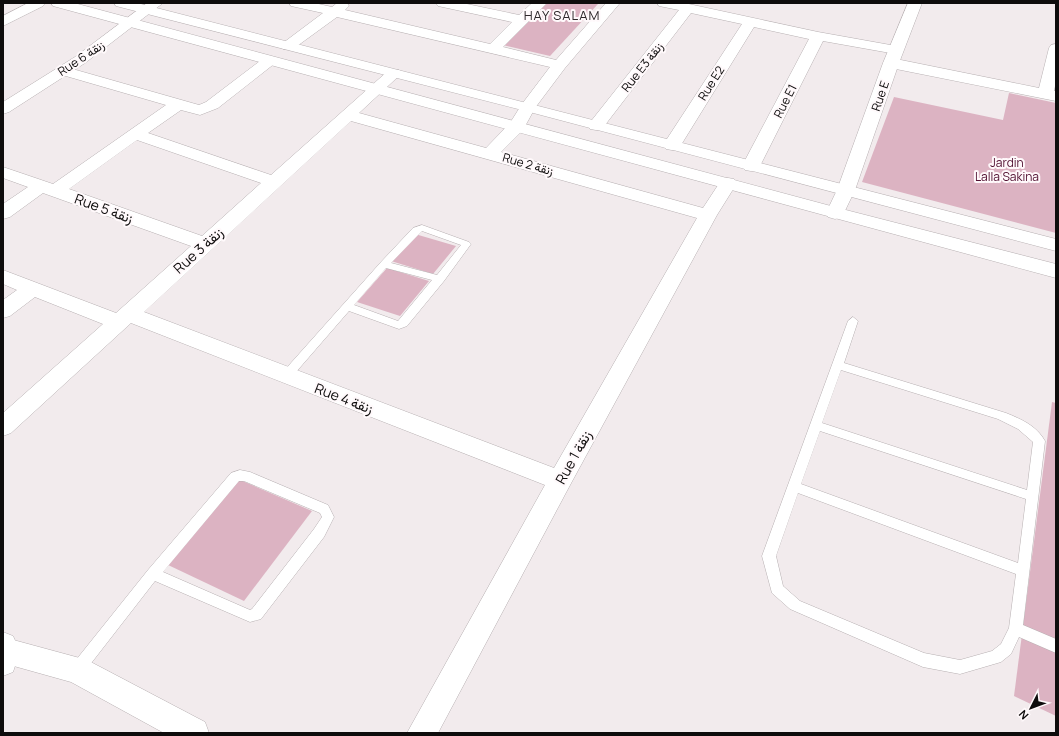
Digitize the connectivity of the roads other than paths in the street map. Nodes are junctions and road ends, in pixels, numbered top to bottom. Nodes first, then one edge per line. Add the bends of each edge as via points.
1 (38, 3) edge
2 (58, 3) edge
3 (121, 3) edge
4 (296, 3) edge
5 (346, 3) edge
6 (443, 3) edge
7 (540, 3) edge
8 (613, 3) edge
9 (664, 3) edge
10 (916, 3) edge
11 (152, 6) edge
12 (688, 8) junction
13 (334, 12) junction
14 (522, 20) junction
15 (3, 22) edge
16 (750, 22) junction
17 (129, 23) junction
18 (818, 36) junction
19 (288, 46) junction
20 (1056, 48) edge
21 (493, 49) junction
22 (894, 56) junction
23 (269, 61) junction
24 (560, 65) junction
25 (64, 71) junction
26 (394, 73) junction
27 (376, 90) junction
28 (1050, 95) edge
29 (178, 104) junction
30 (528, 107) junction
31 (3, 109) edge
32 (348, 115) junction
33 (596, 125) junction
34 (517, 126) junction
35 (135, 134) junction
36 (672, 145) junction
37 (490, 154) junction
38 (752, 166) junction
39 (3, 172) edge
40 (274, 182) junction
41 (728, 184) junction
42 (48, 188) junction
43 (846, 190) junction
44 (3, 213) edge
45 (835, 213) junction
46 (708, 215) junction
47 (205, 244) junction
48 (1056, 245) edge
49 (384, 264) junction
50 (1056, 271) edge
51 (3, 277) edge
52 (440, 279) junction
53 (32, 289) junction
54 (347, 306) junction
55 (3, 311) edge
56 (124, 318) junction
57 (854, 321) dead end
58 (838, 364) junction
59 (286, 376) junction
60 (816, 425) junction
61 (3, 427) edge
62 (560, 480) junction
63 (794, 487) junction
64 (1031, 496) junction
65 (1022, 570) junction
66 (153, 574) junction
67 (1016, 629) junction
68 (1056, 646) edge
69 (4, 652) edge
70 (77, 670) junction
71 (194, 733) edge
72 (422, 733) edge

1 - 15 street
2 - 17 street
3 - 11 street
4 - 13 street
5 - 13 street
6 - 14 street
7 - 14 street
8 - 24 street
9 - 12 street
10 - 22 street, Rue E
11 - 17 street, Rue 6 زنقة
11 - 19 street
12 - 16 street
12 - 33 street, Rue E3 زنقة
13 - 19 street
13 - 21 street
14 - 21 street
16 - 18 street
16 - 36 street, Rue E2
17 - 23 street
17 - 25 street, Rue 6 زنقة
18 - 22 street
18 - 38 street, Rue E1
19 - 26 street
20 - 28 street
21 - 24 street
22 - 28 street
22 - 43 street, Rue E
23 - 27 street
23 - 29 street via 208,108 200,110
24 - 30 street
25 - 29 street
25 - 31 street, Rue 6 زنقة
26 - 27 street, Rue 3 زنقة
26 - 30 street
27 - 32 street, Rue 3 زنقة
27 - 34 street
29 - 35 street
30 - 33 street
30 - 34 street
32 - 37 street, Rue 2 زنقة
32 - 40 street, Rue 3 زنقة
33 - 36 street
34 - 37 street
34 - 41 street
35 - 40 street
35 - 42 street
36 - 38 street
37 - 46 street, Rue 2 زنقة
38 - 43 street
39 - 42 street, Rue 5 زنقة
40 - 47 street, Rue 3 زنقة
41 - 45 street
41 - 46 street, Rue 1 زنقة
42 - 44 street
42 - 47 street, Rue 5 زنقة
43 - 45 street, Rue E
43 - 48 street
45 - 50 street
46 - 62 street, Rue 1 زنقة
47 - 56 street, Rue 3 زنقة
49 - 52 lane
49 - 52 lane via 416,230 422,228 466,244
49 - 54 lane
51 - 53 street, Rue 4 زنقة
52 - 54 lane via 407,320 399,325
53 - 55 street
53 - 56 street, Rue 4 زنقة
54 - 59 lane
56 - 59 street, Rue 4 زنقة
56 - 61 street, Rue 3 زنقة
57 - 58 lane
58 - 60 lane
58 - 64 lane via 1021,424 1039,441
59 - 62 street, Rue 4 زنقة
60 - 63 lane
60 - 64 lane
62 - 72 street, Rue 1 زنقة
63 - 65 lane
63 - 67 lane via 769,556 777,589 795,605 923,660 960,667 996,657 1006,649
64 - 65 lane
65 - 67 lane
66 - 66 lane via 239,612 250,616 256,615 319,533 328,517 327,512 240,475 235,477
66 - 70 lane
67 - 68 lane
69 - 70 street
70 - 71 street

